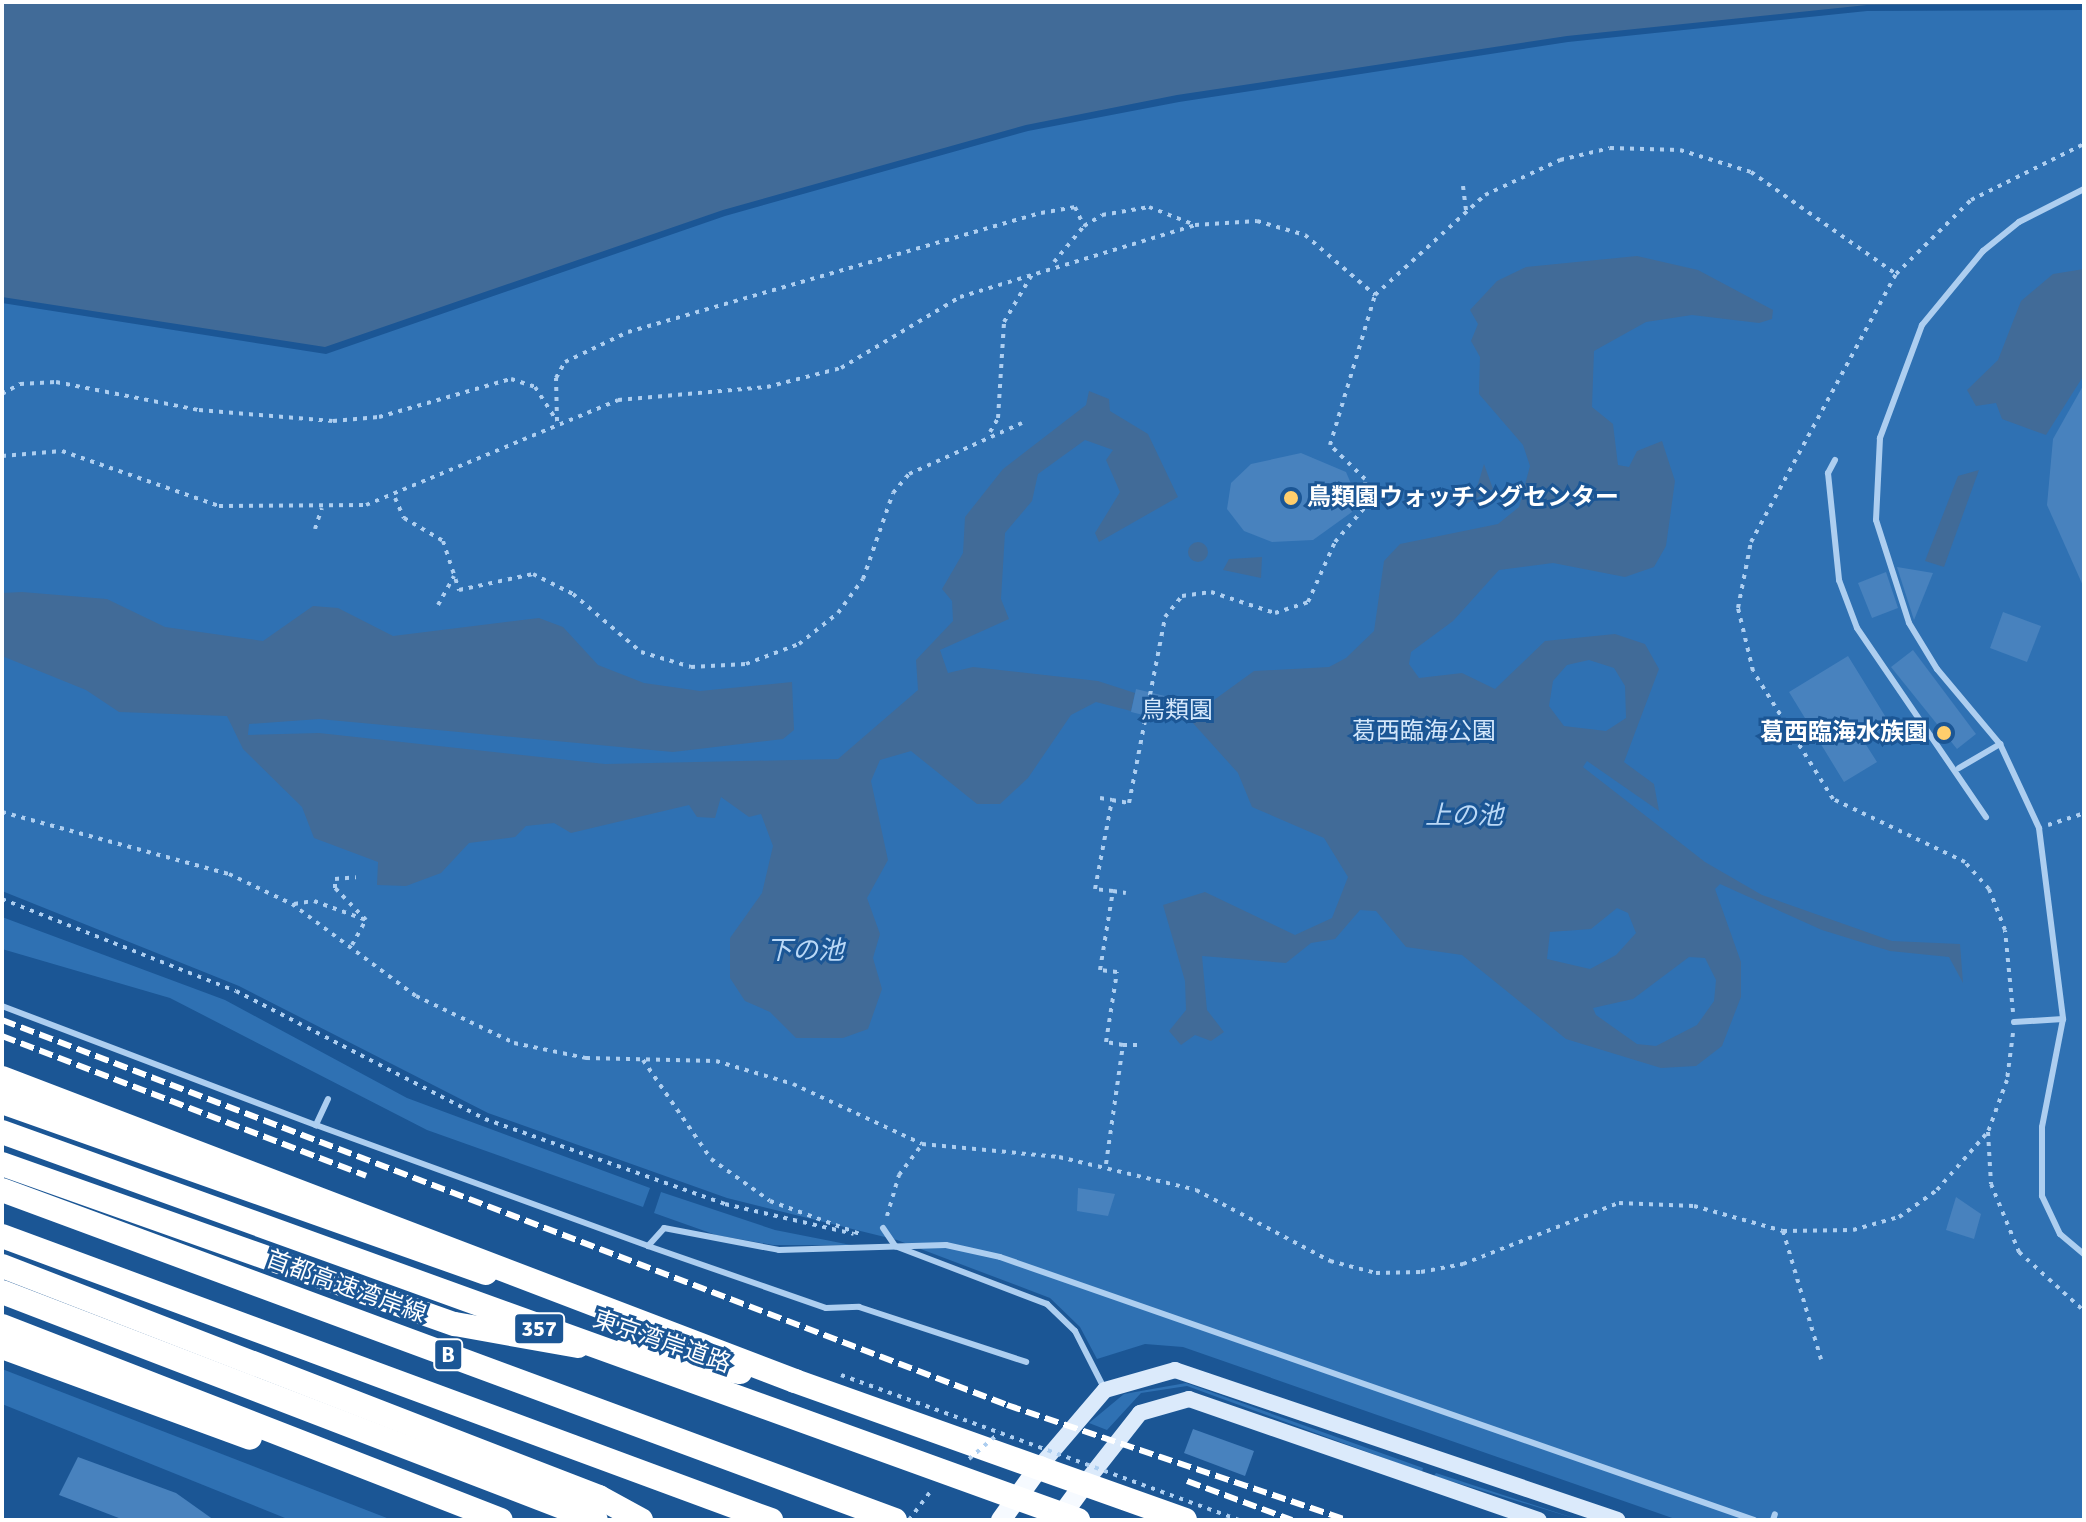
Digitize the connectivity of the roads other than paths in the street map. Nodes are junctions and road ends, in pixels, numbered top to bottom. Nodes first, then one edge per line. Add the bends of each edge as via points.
1 (2084, 189) edge
2 (1835, 460) dead end
3 (2000, 744) junction
4 (1959, 768) junction
5 (1986, 817) dead end
6 (2, 1006) edge
7 (2063, 1019) junction
8 (2014, 1022) dead end
9 (2, 1078) edge
10 (328, 1099) dead end
11 (2, 1102) edge
12 (316, 1125) junction
13 (2, 1132) edge
14 (2, 1164) edge
15 (2, 1190) edge
16 (883, 1228) road end
17 (2, 1236) edge
18 (648, 1246) junction
19 (895, 1246) junction
20 (2084, 1254) edge
21 (2, 1266) edge
22 (2, 1292) edge
23 (623, 1313) junction
24 (2, 1326) edge
25 (2, 1347) edge
26 (1026, 1362) dead end
27 (795, 1381) junction
28 (1105, 1390) junction
29 (810, 1422) junction
30 (1040, 1466) junction
31 (1085, 1483) junction
32 (478, 1520) edge
33 (501, 1520) edge
34 (596, 1520) edge
35 (641, 1520) edge
36 (771, 1520) edge
37 (895, 1520) edge
38 (1001, 1520) edge
39 (1034, 1520) edge
40 (1058, 1520) edge
41 (1078, 1520) edge
42 (1185, 1520) edge
43 (1539, 1520) edge
44 (1617, 1520) edge
45 (1754, 1520) edge

1 - 3 lane via 2019,222 1948,289 1903,363 1880,438 1876,520 1903,608 1937,669
2 - 4 lane via 1828,473 1839,580 1857,628 1893,691
3 - 4 lane
3 - 7 lane via 2039,828
4 - 5 lane
6 - 12 lane
7 - 8 lane
7 - 20 lane via 2042,1127 2042,1196 2060,1234
9 - 23 highway
10 - 12 lane
11 - 23 highway via 384,1243
12 - 18 lane
13 - 29 highway, 東京湾岸道路 / 357, bridge
14 - 27 highway via 455,1324
15 - 37 highway, 首都高速湾岸線 / B
16 - 19 lane
17 - 36 highway, B
18 - 19 lane via 664,1228 779,1250
18 - 26 lane via 826,1308 859,1307
19 - 28 lane via 1047,1304 1075,1331
19 - 45 lane via 946,1245 1000,1257 1555,1446
21 - 35 highway
22 - 34 highway
23 - 27 highway
24 - 33 highway
25 - 32 highway
27 - 30 highway
28 - 30 street
28 - 44 street via 1146,1372 1189,1371
29 - 39 highway, bridge
29 - 41 highway, 東京湾岸道路 / 357, bridge
30 - 31 highway
30 - 38 main road
31 - 40 main road
31 - 42 highway
31 - 43 street via 1140,1413 1189,1399

